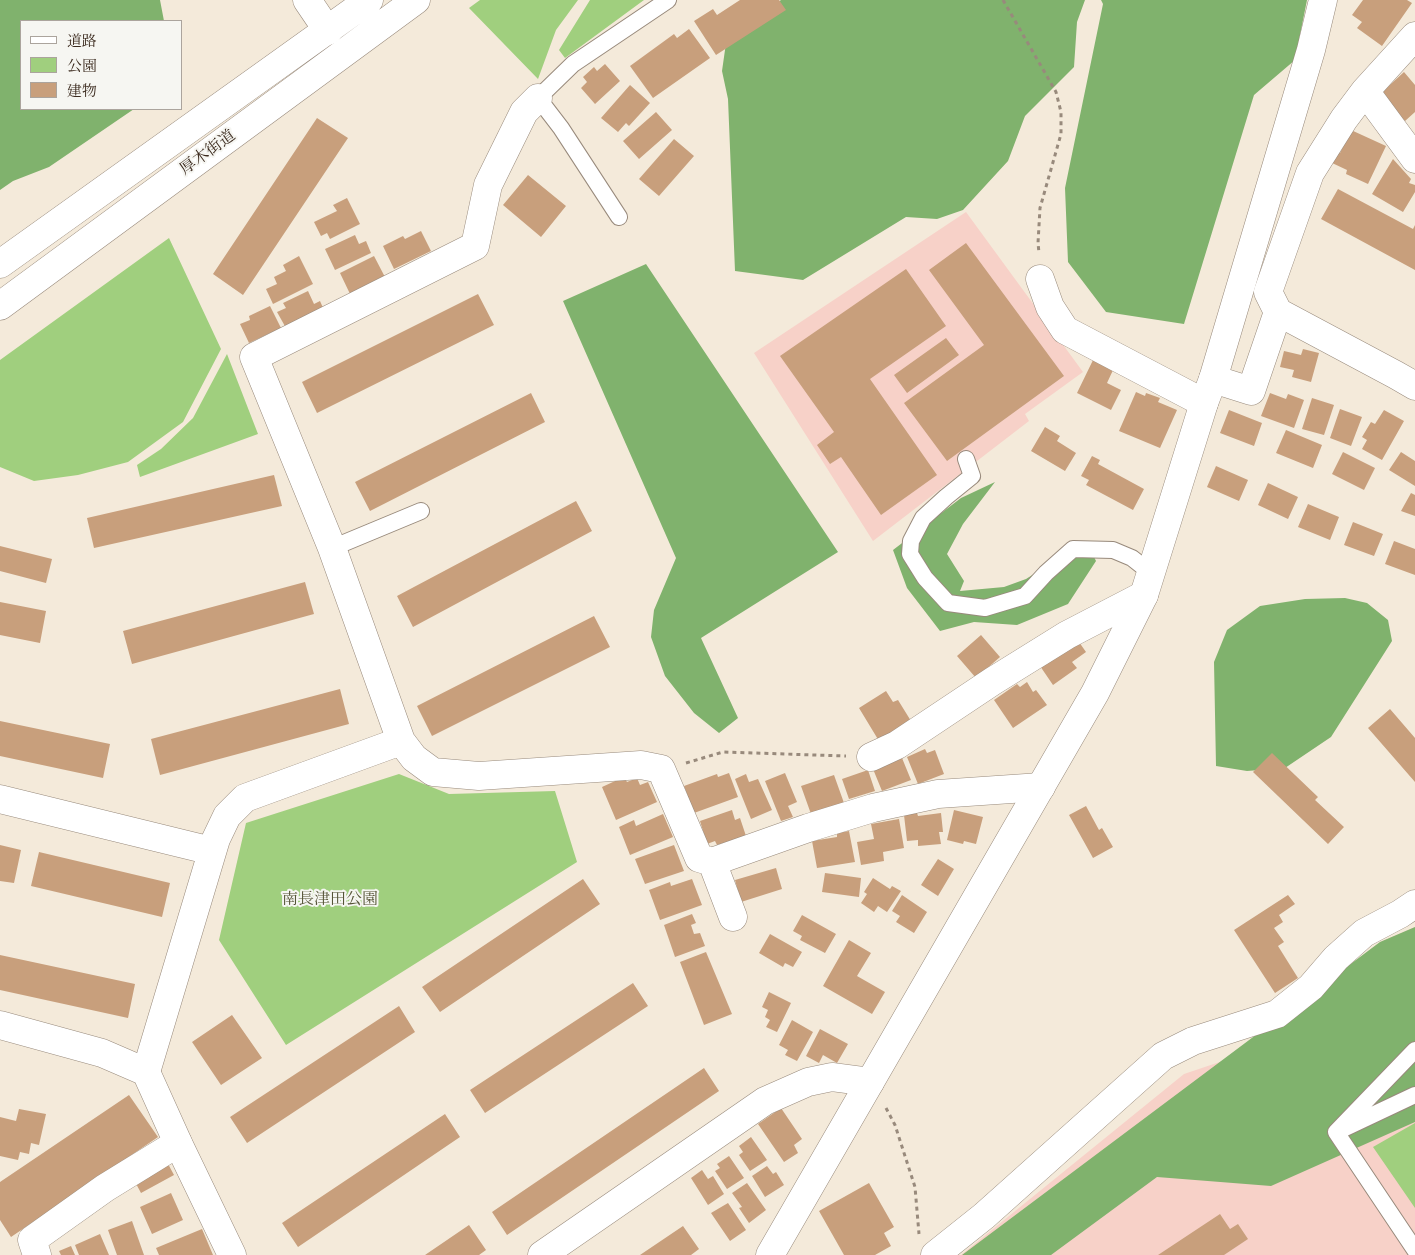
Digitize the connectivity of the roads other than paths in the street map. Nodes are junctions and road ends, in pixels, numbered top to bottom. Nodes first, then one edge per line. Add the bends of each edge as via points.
1 (307, 0) edge
2 (369, 0) edge
3 (416, 0) edge
4 (668, 0) edge
5 (1323, 0) edge
6 (328, 30) junction
7 (1415, 36) edge
8 (1365, 91) junction
9 (538, 98) junction
10 (1415, 160) edge
11 (619, 218) dead end
12 (0, 264) edge
13 (1040, 279) road end
14 (0, 306) edge
15 (1278, 312) junction
16 (1415, 386) edge
17 (1209, 391) junction
18 (966, 458) dead end
19 (421, 511) dead end
20 (332, 548) junction
21 (1147, 584) junction
22 (401, 741) junction
23 (871, 757) road end
24 (1041, 787) junction
25 (0, 799) edge
26 (212, 851) junction
27 (712, 862) junction
28 (1415, 904) edge
29 (733, 917) dead end
30 (0, 1025) edge
31 (1415, 1050) edge
32 (146, 1072) junction
33 (870, 1082) junction
34 (1415, 1094) edge
35 (1336, 1132) junction
36 (178, 1143) junction
37 (927, 1245) edge
38 (1415, 1250) edge
39 (36, 1255) edge
40 (232, 1255) edge
41 (542, 1255) edge
42 (770, 1255) edge

1 - 6 main road
2 - 6 main road, 厚木街道
3 - 14 main road, 厚木街道
4 - 9 lane via 573,64
5 - 17 main road
6 - 12 main road, 厚木街道
7 - 8 main road
8 - 10 main road
8 - 15 main road via 1310,173 1268,292
9 - 11 lane
9 - 20 main road via 524,112 488,184 475,246 254,357
13 - 17 main road via 1050,307 1065,330
15 - 16 main road
15 - 17 main road via 1251,391
17 - 21 main road
18 - 21 lane via 972,476 924,518 911,541 910,554 924,578 948,603 985,608 1025,596 1073,549 1113,550 1132,558
19 - 20 lane
20 - 22 main road
21 - 23 main road via 897,746
21 - 24 main road via 1095,693
22 - 26 main road via 245,798 227,816
22 - 27 main road via 414,758 433,772 479,776 641,765 661,769 699,858
24 - 27 main road via 938,794 873,808
24 - 33 main road
25 - 26 main road
26 - 32 main road
27 - 29 main road
28 - 37 main road via 1364,933 1311,987 1277,1014 1193,1041 1163,1056 984,1216
30 - 32 main road via 102,1053
31 - 35 lane
32 - 36 main road
33 - 41 main road via 832,1077 808,1082 765,1101
33 - 42 main road
34 - 35 lane
35 - 38 lane
36 - 39 main road via 105,1188 32,1240
36 - 40 main road

